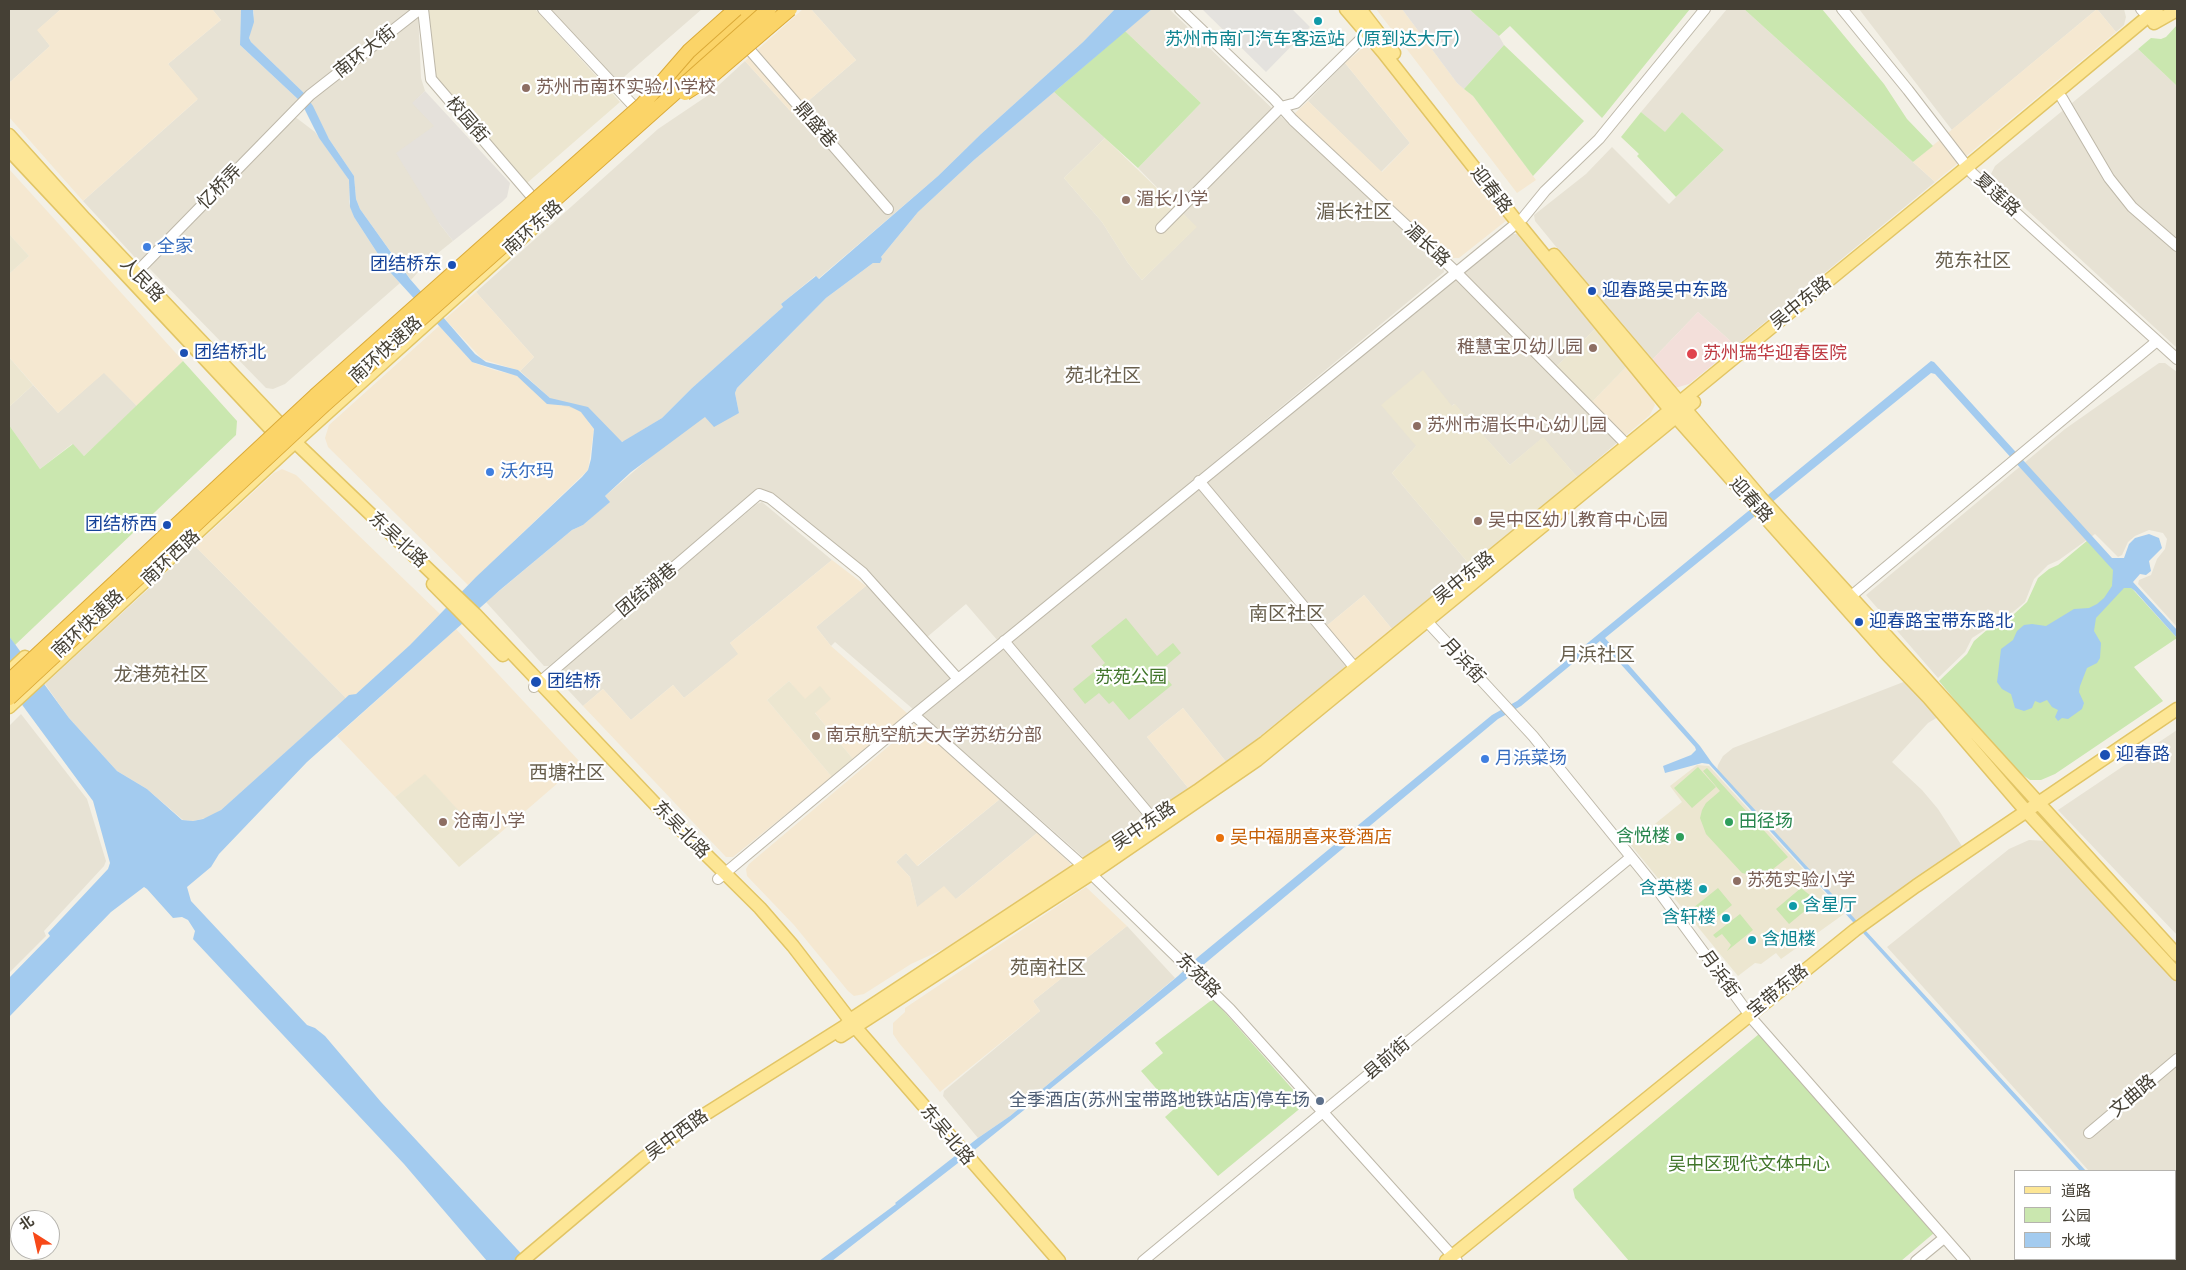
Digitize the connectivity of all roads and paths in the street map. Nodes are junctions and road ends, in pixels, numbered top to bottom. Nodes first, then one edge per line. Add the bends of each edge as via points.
1 (421, 9) edge
2 (543, 9) edge
3 (738, 9) edge
4 (750, 9) edge
5 (754, 9) edge
6 (777, 9) edge
7 (790, 9) edge
8 (1180, 9) edge
9 (1346, 9) edge
10 (1360, 9) edge
11 (1705, 9) edge
12 (1842, 9) edge
13 (2167, 9) edge
14 (2177, 10) edge
15 (2150, 13) edge
16 (767, 14) edge
17 (1370, 30) junction
18 (741, 41) junction
19 (310, 95) joint
20 (2062, 98) junction
21 (1281, 107) junction
22 (644, 112) junction
23 (9, 135) edge
24 (9, 150) edge
25 (1969, 170) junction
26 (531, 195) junction
27 (888, 209) dead end
28 (548, 215) junction
29 (1520, 220) junction
30 (1161, 228) dead end
31 (2177, 246) edge
32 (1455, 271) junction
33 (133, 276) junction
34 (2158, 341) junction
35 (2177, 359) edge
36 (1678, 409) junction
37 (274, 426) junction
38 (1627, 444) junction
39 (292, 445) junction
40 (1199, 481) junction
41 (1760, 504) junction
42 (1850, 596) junction
43 (1423, 618) junction
44 (1004, 641) junction
45 (1355, 668) junction
46 (9, 672) edge
47 (958, 679) junction
48 (9, 681) edge
49 (537, 684) junction
50 (10, 703) edge
51 (2177, 710) edge
52 (914, 715) junction
53 (2177, 718) edge
54 (2034, 810) junction
55 (1154, 820) junction
56 (1631, 857) junction
57 (1087, 870) junction
58 (721, 877) junction
59 (2177, 955) edge
60 (2177, 974) edge
61 (1751, 1018) junction
62 (850, 1026) junction
63 (2177, 1059) edge
64 (1323, 1112) junction
65 (2089, 1133) dead end
66 (961, 1156) junction
67 (1944, 1238) junction
68 (529, 1260) edge
69 (1453, 1260) edge
70 (1049, 1261) edge
71 (1059, 1261) edge
72 (1143, 1261) edge
73 (1916, 1261) edge
74 (1965, 1261) edge

1 - 19 street, 南环大街
1 - 26 street, 校园街 via 431,79
2 - 22 street
3 - 22 highway, bridge via 689,51
4 - 22 highway, 南环快速路, bridge
5 - 16 street
6 - 16 main road, 南环东路
7 - 22 highway, bridge via 712,75
8 - 21 street, 湄长路
9 - 17 main road, 迎春路
10 - 17 main road, 迎春路
11 - 29 street via 1599,139
12 - 25 street, 夏莲路
13 - 15 main road
14 - 15 main road
15 - 20 main road, 吴中东路
15 - 25 main road, 吴中东路
16 - 18 main road, 南环东路
16 - 22 highway, 南环快速路, bridge
17 - 21 street via 1296,103
17 - 29 main road, 迎春路
18 - 22 main road, 南环东路
18 - 27 street, 鼎盛巷
19 - 33 street, 忆桥弄
20 - 25 main road, 吴中东路
20 - 31 street via 2110,178 2132,206
21 - 30 street
21 - 32 street, 湄长路
22 - 26 main road, 南环东路
22 - 28 main road, 南环东路
22 - 48 highway, 南环快速路, bridge via 316,396
22 - 50 highway, 南环快速路, bridge via 324,405
23 - 33 main road, 人民路
24 - 33 main road, 人民路
25 - 34 street, 夏莲路
25 - 36 main road, 吴中东路
26 - 28 street, 校园街
26 - 37 main road, 南环东路
28 - 39 main road, 南环东路
29 - 32 street
29 - 36 main road, 迎春路
32 - 38 street, 湄长路
32 - 40 street
33 - 37 main road, 人民路
34 - 35 street, 夏莲路
34 - 42 street
36 - 38 main road, 吴中东路
36 - 41 main road, 迎春路
36 - 43 main road, 吴中东路
37 - 39 main road, 东吴北路
37 - 46 main road, 南环西路
38 - 43 main road, 吴中东路
39 - 49 main road, 东吴北路 via 472,617
39 - 50 main road, 南环西路 via 47,674
40 - 44 street
40 - 45 street
41 - 42 main road, 迎春路
41 - 54 main road, 迎春路 via 1886,654
42 - 54 main road, 迎春路
43 - 45 main road, 吴中东路
43 - 56 street, 月浜街 via 1533,736
43 - 57 main road, 吴中东路 via 1257,760
44 - 47 street
44 - 55 street
45 - 55 main road, 吴中东路 via 1258,747
47 - 49 street, 团结湖巷 via 863,573 770,498 759,494
47 - 52 street
49 - 58 main road, 东吴北路 via 652,813
51 - 54 main road, 宝带东路
52 - 57 street, 东苑路
52 - 58 street
53 - 54 main road, 宝带东路
54 - 59 main road, 迎春路
54 - 60 main road, 迎春路
54 - 61 main road, 宝带东路 via 1861,930
55 - 57 main road, 吴中东路
56 - 61 street, 月浜街
56 - 64 street, 县前街
57 - 62 main road, 吴中东路
57 - 64 street, 东苑路 via 1230,1009
58 - 62 main road, 东吴北路
61 - 67 street, 月浜街
61 - 69 main road, 宝带东路
62 - 66 main road, 东吴北路
62 - 68 main road, 吴中西路 via 681,1130 638,1163
63 - 65 street, 文曲路
64 - 69 street, 东苑路
64 - 72 street, 县前街
66 - 70 main road, 东吴北路
66 - 71 main road, 东吴北路
67 - 73 street
67 - 74 street, 月浜街

